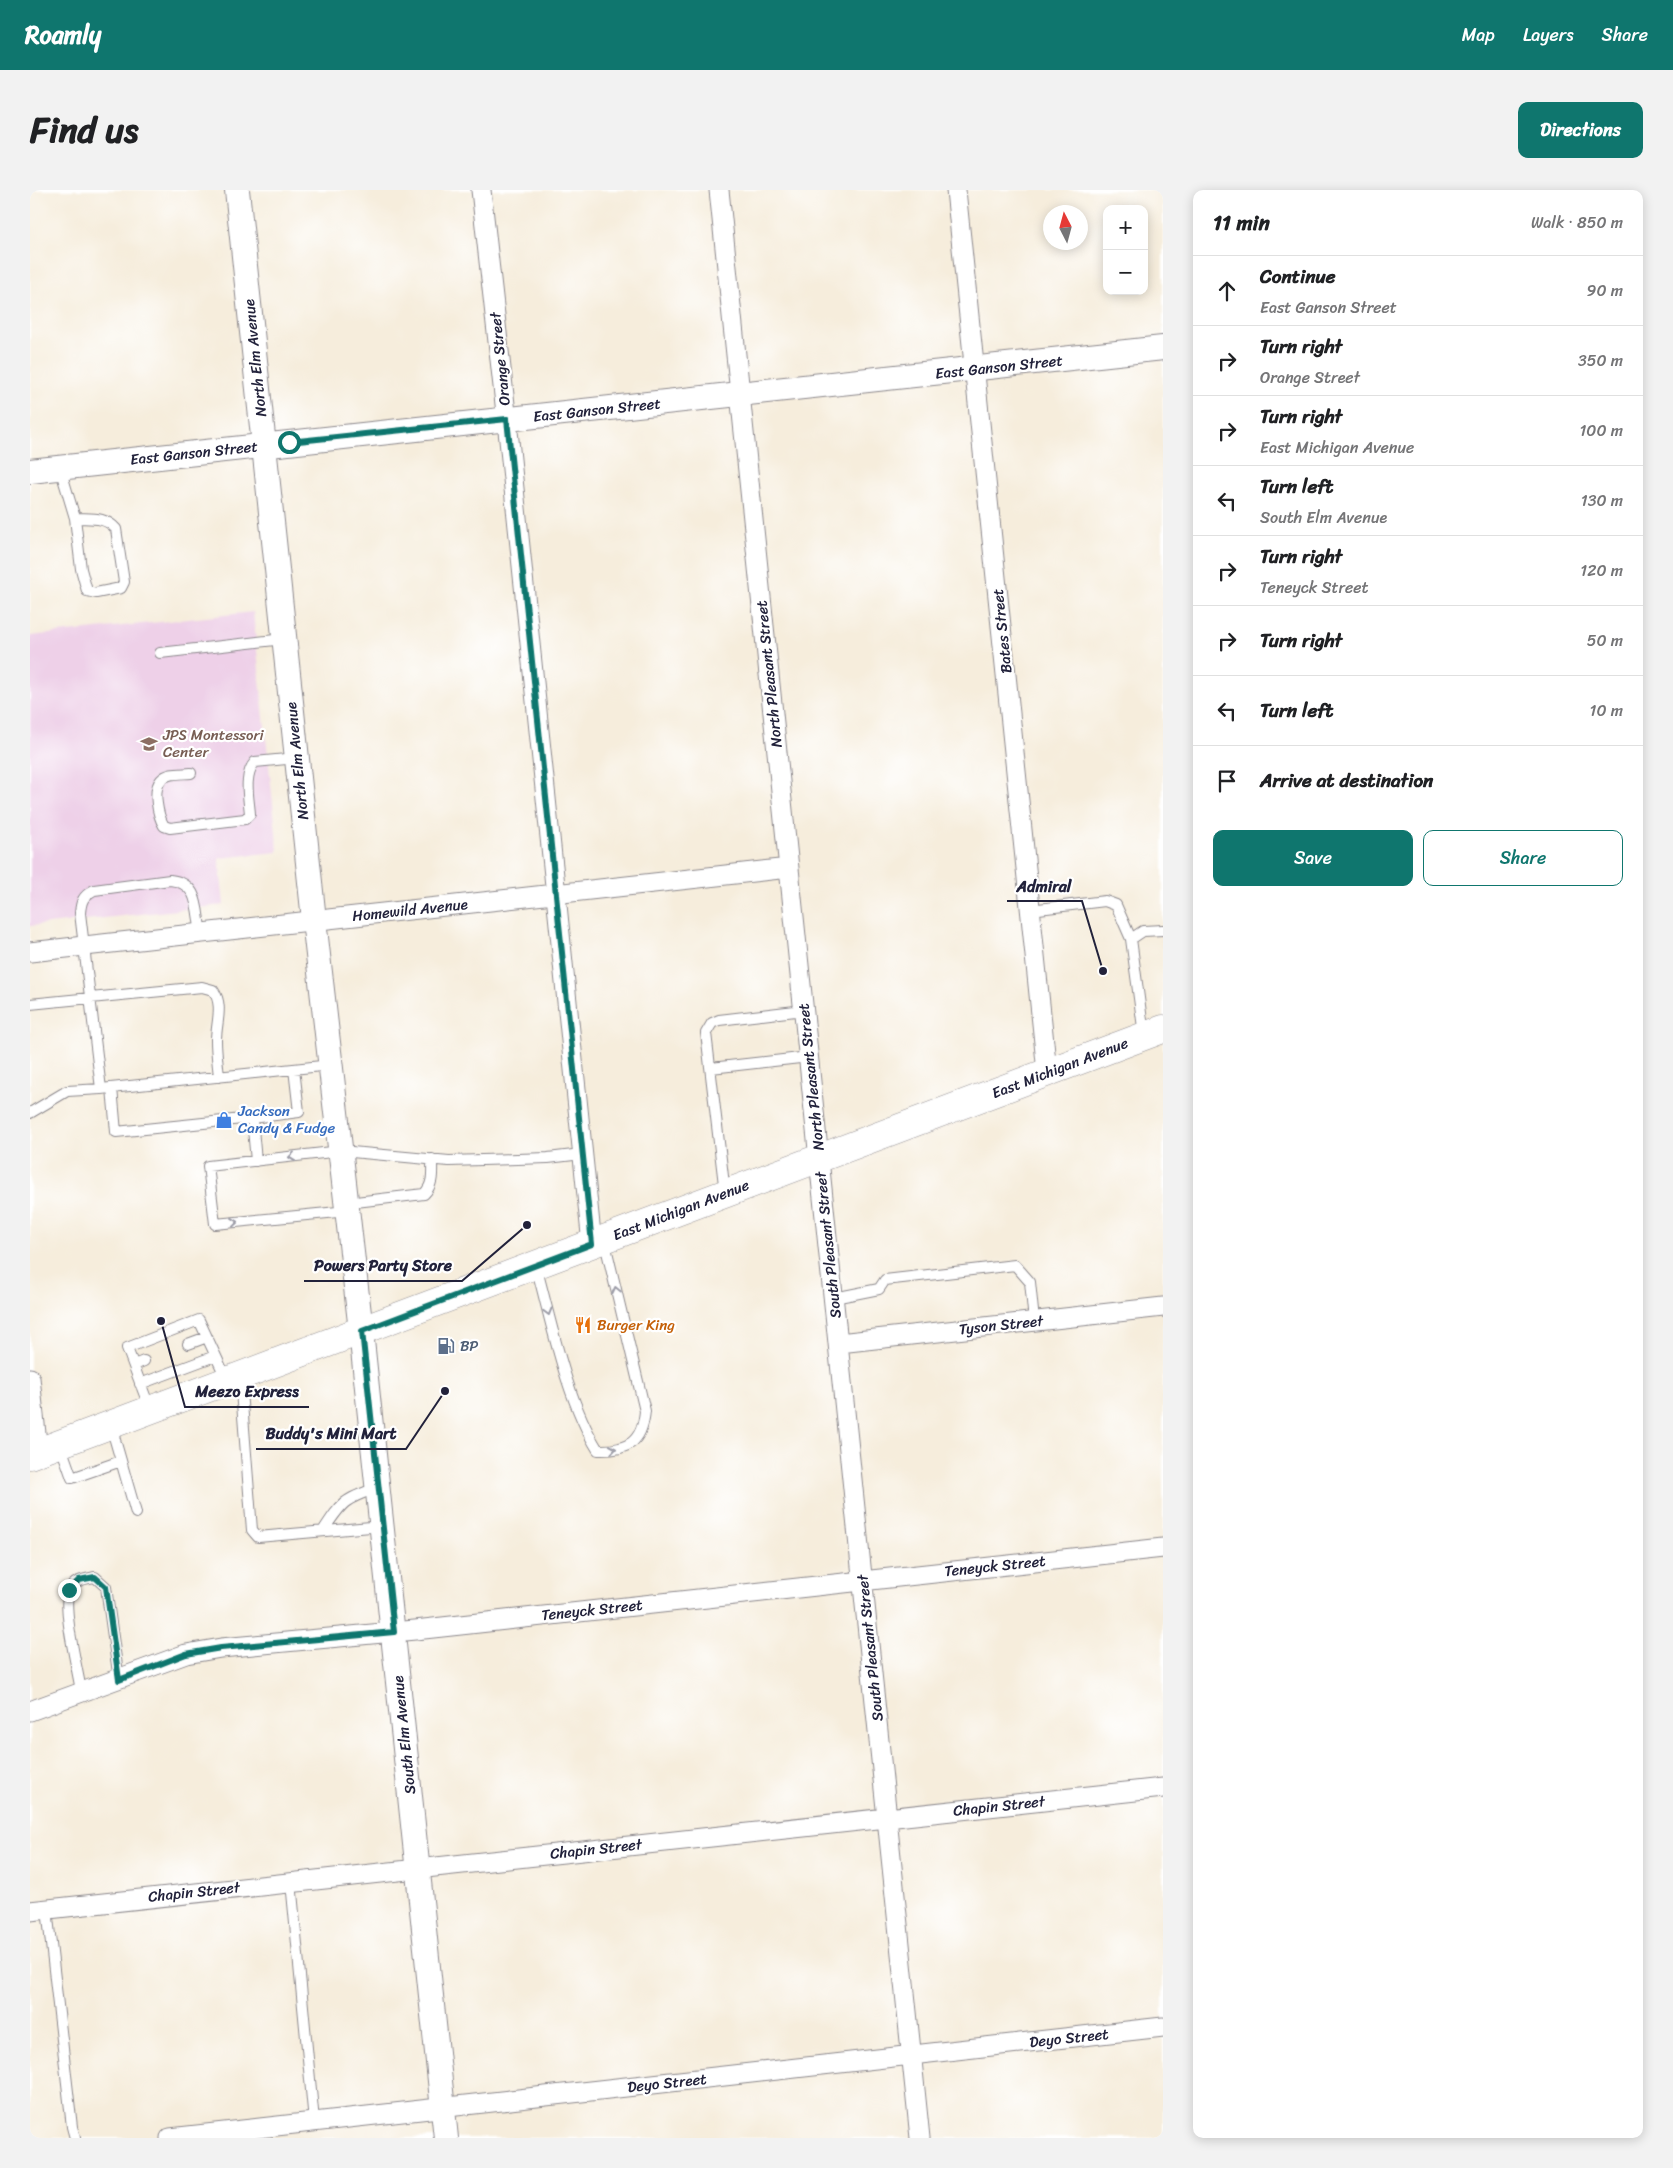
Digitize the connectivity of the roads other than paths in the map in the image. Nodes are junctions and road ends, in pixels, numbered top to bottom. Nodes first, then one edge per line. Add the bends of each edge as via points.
1 (238, 190) edge
2 (481, 190) edge
3 (719, 190) edge
4 (956, 190) edge
5 (1163, 348) edge
6 (975, 370) junction
7 (741, 395) junction
8 (507, 419) junction
9 (264, 445) junction
10 (60, 467) junction
11 (30, 470) edge
12 (75, 518) junction
13 (284, 639) junction
14 (160, 653) dead end
15 (297, 758) junction
16 (192, 773) dead end
17 (789, 868) junction
18 (556, 895) junction
19 (1030, 910) junction
20 (314, 920) junction
21 (1163, 930) edge
22 (201, 933) junction
23 (1131, 939) junction
24 (84, 946) junction
25 (30, 952) edge
26 (91, 998) junction
27 (30, 1004) edge
28 (804, 1010) junction
29 (1154, 1033) edge
30 (808, 1057) junction
31 (331, 1065) junction
32 (711, 1068) junction
33 (294, 1069) junction
34 (1047, 1072) junction
35 (219, 1077) junction
36 (112, 1088) junction
37 (101, 1089) junction
38 (30, 1112) edge
39 (252, 1118) junction
40 (341, 1151) junction
41 (582, 1154) junction
42 (819, 1158) junction
43 (432, 1159) junction
44 (256, 1161) junction
45 (725, 1194) junction
46 (347, 1207) junction
47 (598, 1242) junction
48 (536, 1265) junction
49 (834, 1298) junction
50 (1163, 1307) edge
51 (1034, 1321) junction
52 (362, 1331) junction
53 (207, 1337) junction
54 (839, 1343) junction
55 (188, 1344) dead end
56 (215, 1356) junction
57 (144, 1361) dead end
58 (134, 1365) junction
59 (30, 1378) edge
60 (234, 1379) junction
61 (140, 1384) junction
62 (150, 1410) junction
63 (110, 1425) junction
64 (42, 1450) edge
65 (121, 1461) junction
66 (378, 1488) junction
67 (136, 1513) dead end
68 (382, 1526) junction
69 (323, 1531) junction
70 (1163, 1548) edge
71 (863, 1580) junction
72 (394, 1632) junction
73 (119, 1680) junction
74 (81, 1691) junction
75 (30, 1710) edge
76 (1163, 1788) edge
77 (888, 1819) junction
78 (417, 1868) junction
79 (291, 1882) junction
80 (39, 1910) edge
81 (1163, 2027) edge
82 (912, 2056) junction
83 (443, 2108) junction
84 (314, 2120) junction
85 (75, 2138) edge
86 (170, 2138) edge
87 (446, 2138) edge
88 (920, 2138) edge

1 - 9 street, North Elm Avenue
2 - 8 street, Orange Street
3 - 7 street, North Pleasant Street
4 - 6 street, Bates Street
5 - 6 street, East Ganson Street
6 - 7 street, East Ganson Street
6 - 19 street, Bates Street
7 - 8 street, East Ganson Street
7 - 17 street, North Pleasant Street
8 - 9 street, East Ganson Street
8 - 18 street, Orange Street
9 - 10 street, East Ganson Street
9 - 13 street, North Elm Avenue
10 - 11 street, East Ganson Street
10 - 12 lane
12 - 12 lane via 81,570 87,591 96,593 121,588 124,582 116,529 102,519
13 - 14 lane
13 - 15 street, North Elm Avenue
15 - 16 lane via 255,762 251,766 248,781 250,814 245,819 170,828 164,826 157,790 161,780 170,775
15 - 20 street, North Elm Avenue
17 - 18 street, Homewild Avenue
17 - 28 street, North Pleasant Street
18 - 20 street, Homewild Avenue
18 - 41 street, Orange Street
19 - 23 lane via 1105,902 1116,905
19 - 34 street, Bates Street
20 - 22 street, Homewild Avenue
20 - 31 street, North Elm Avenue
21 - 23 lane via 1144,931
22 - 24 street, Homewild Avenue
22 - 24 lane via 192,890 187,884 170,880 94,890 85,895 80,913
23 - 29 lane
24 - 25 street, Homewild Avenue
24 - 26 lane
26 - 27 lane
26 - 35 lane via 202,987 214,990 220,1008 216,1040
26 - 37 lane
28 - 30 street, North Pleasant Street
28 - 32 lane via 712,1023 706,1033
29 - 34 main road, East Michigan Avenue
30 - 32 lane
30 - 42 street, North Pleasant Street
31 - 33 lane
31 - 40 street, North Elm Avenue
32 - 45 lane
33 - 35 lane
33 - 39 lane via 299,1112
34 - 42 main road, East Michigan Avenue
35 - 36 lane
36 - 37 lane
36 - 39 lane via 116,1132
37 - 38 lane via 67,1091
39 - 44 lane
40 - 43 lane
40 -> 44 lane
40 - 46 street, North Elm Avenue
41 - 43 lane via 548,1158
41 - 47 street, Orange Street
42 - 45 main road, East Michigan Avenue
42 - 49 street, South Pleasant Street
43 - 46 lane via 430,1188 424,1194
44 -> 46 lane via 208,1166 215,1224
45 - 47 main road, East Michigan Avenue
46 - 52 street, North Elm Avenue
47 - 48 main road, East Michigan Avenue
48 -> 47 lane via 584,1428 598,1450 614,1451 634,1442 643,1429 645,1411
48 - 52 main road, East Michigan Avenue
49 - 51 lane via 879,1289 885,1280 1015,1265 1030,1282
49 - 54 street, South Pleasant Street
50 - 51 street, Tyson Street
51 - 54 street, Tyson Street
52 - 60 main road, East Michigan Avenue
52 - 66 street, South Elm Avenue
53 - 55 lane
53 - 56 lane
53 - 58 lane via 199,1320 127,1348
54 - 71 street, South Pleasant Street
56 - 60 lane
56 - 61 lane
57 - 58 lane
58 - 61 lane
59 - 64 street
60 - 62 main road, East Michigan Avenue
60 - 69 lane via 252,1530 258,1537
61 - 62 lane
62 - 63 main road, East Michigan Avenue
63 - 64 main road, East Michigan Avenue
63 - 65 lane
64 - 65 lane via 72,1478
65 - 67 lane
66 - 68 street, South Elm Avenue
66 - 69 lane via 351,1496 340,1505
68 - 69 lane
68 - 72 street, South Elm Avenue
70 - 71 street, Teneyck Street
71 - 72 street, Teneyck Street
71 - 77 street, South Pleasant Street
72 - 73 street, Teneyck Street via 186,1654
72 - 78 street, South Elm Avenue
73 - 74 street, Teneyck Street
73 - 74 lane via 106,1587 95,1577 79,1580 69,1590 66,1605
74 - 75 street, Teneyck Street
76 - 77 street, Chapin Street
77 - 78 street, Chapin Street
77 - 82 street, South Pleasant Street
78 - 79 street, Chapin Street
78 - 83 street, South Elm Avenue
79 - 80 street, Chapin Street
79 - 84 lane
80 - 85 lane
81 - 82 street, Deyo Street
82 - 83 street, Deyo Street
82 - 88 street, South Pleasant Street
83 - 84 street, Deyo Street
83 - 87 street, South Elm Avenue
84 - 86 street, Deyo Street

